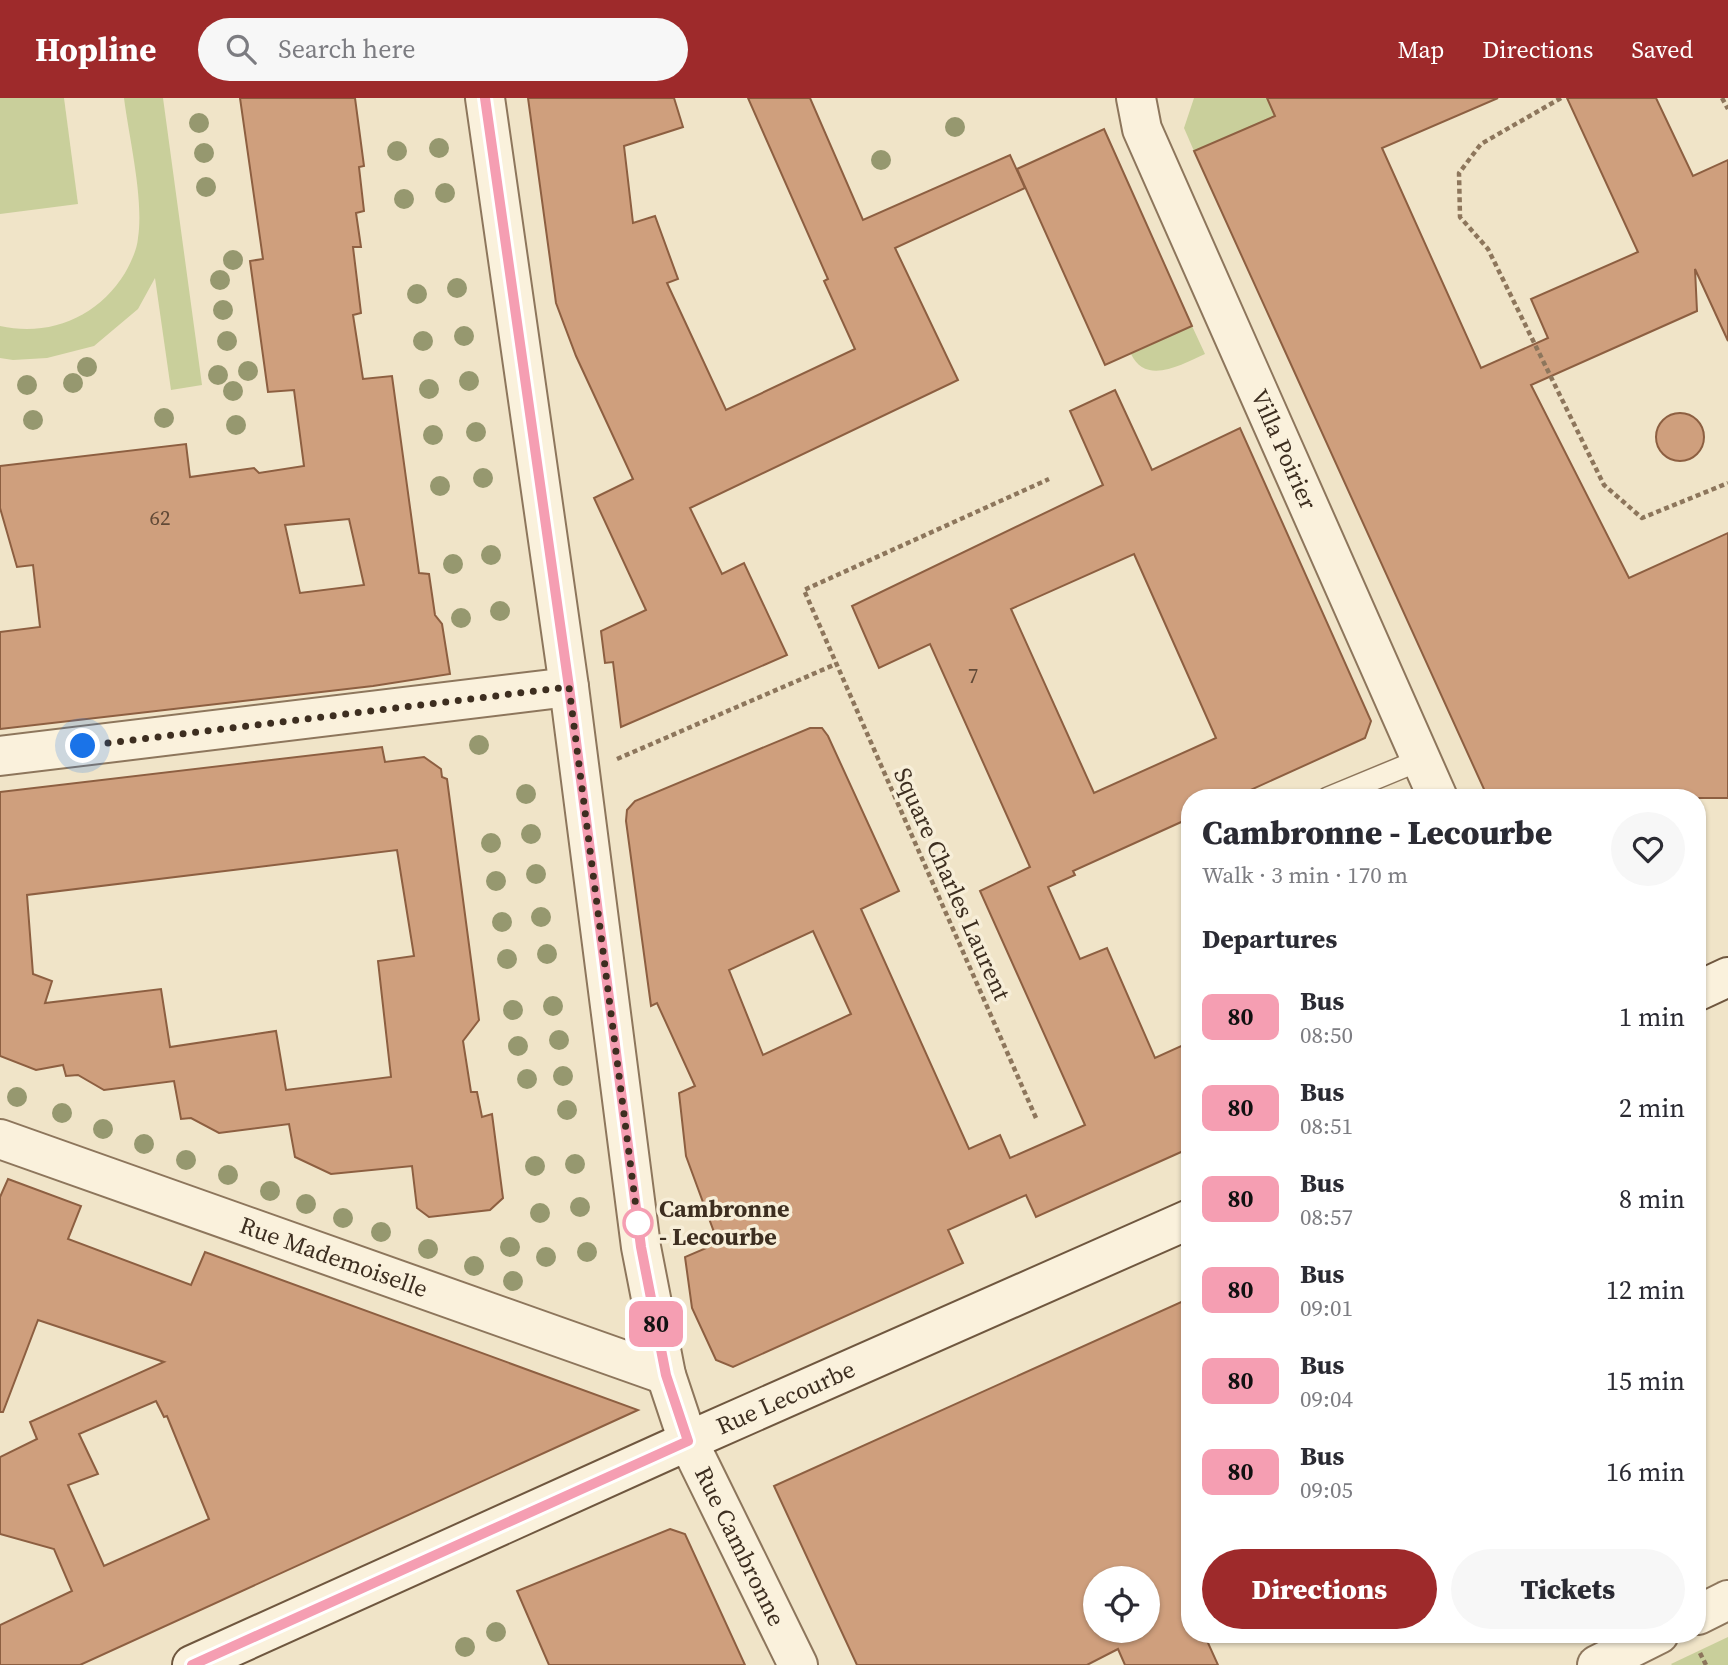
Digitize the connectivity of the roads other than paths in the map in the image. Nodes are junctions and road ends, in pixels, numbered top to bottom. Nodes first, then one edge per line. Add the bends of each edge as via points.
1 (485, 98) edge
2 (1136, 98) edge
3 (569, 687) junction
4 (0, 757) edge
5 (1420, 760) junction
6 (1350, 789) edge
7 (1434, 789) edge
8 (1728, 976) edge
9 (1706, 987) edge
10 (0, 1139) edge
11 (1181, 1223) edge
12 (666, 1375) junction
13 (688, 1441) junction
14 (1728, 1600) edge
15 (1706, 1624) edge
16 (1641, 1643) edge
17 (192, 1665) edge
18 (798, 1665) edge
19 (1597, 1665) edge

1 - 3 street, Rue Cambronne
2 - 5 street, Villa Poirier via 1142,129
3 - 4 street
3 - 12 street, Rue Cambronne via 641,1247
5 - 6 lane
5 - 7 street, Villa Poirier
8 - 9 street
10 - 12 street, Rue Mademoiselle
11 - 13 street, Rue Lecourbe
12 - 13 street, Rue Cambronne
13 - 17 street, Rue Lecourbe
13 - 18 street, Rue Cambronne
14 - 15 street
16 - 19 street

